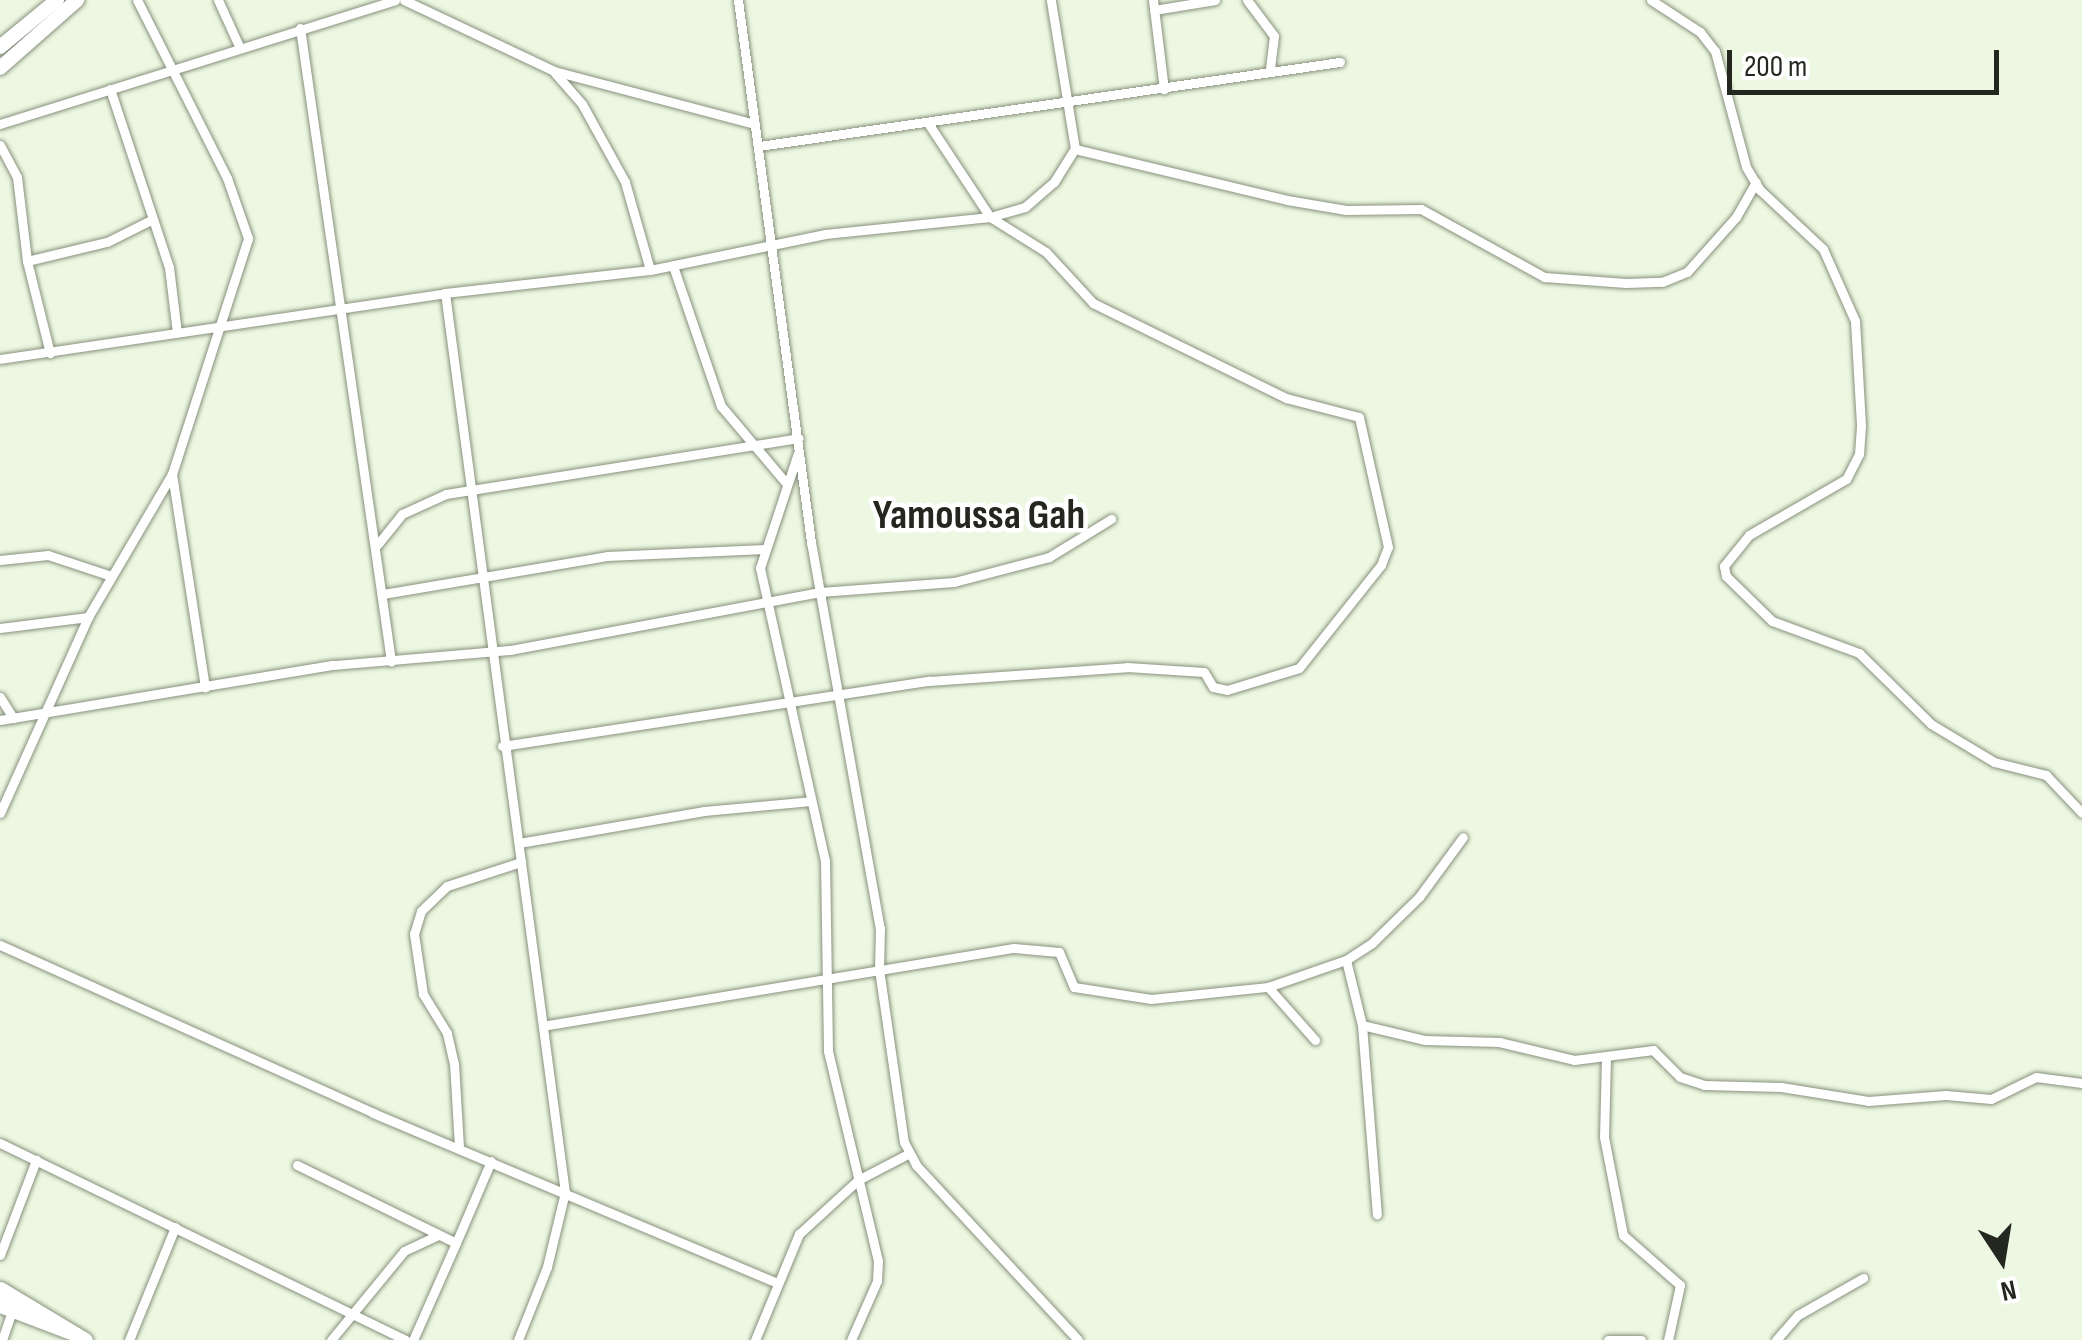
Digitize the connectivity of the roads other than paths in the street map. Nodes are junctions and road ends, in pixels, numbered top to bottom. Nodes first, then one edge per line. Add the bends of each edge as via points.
1 (57, 0) edge
2 (78, 0) edge
3 (137, 0) edge
4 (218, 0) edge
5 (395, 0) edge
6 (404, 0) edge
7 (738, 0) edge
8 (1051, 0) edge
9 (1215, 0) edge
10 (1247, 0) edge
11 (1651, 0) edge
12 (1154, 5) edge
13 (300, 28) junction
14 (239, 46) junction
15 (0, 47) edge
16 (1340, 62) dead end
17 (0, 68) edge
18 (171, 68) junction
19 (1270, 70) junction
20 (554, 71) junction
21 (110, 89) junction
22 (1164, 89) junction
23 (1067, 101) junction
24 (928, 123) junction
25 (0, 124) edge
26 (756, 124) junction
27 (0, 145) edge
28 (759, 146) junction
29 (1074, 148) junction
30 (1756, 182) junction
31 (990, 218) junction
32 (153, 219) junction
33 (775, 244) junction
34 (27, 261) junction
35 (674, 266) junction
36 (650, 270) junction
37 (446, 292) junction
38 (340, 310) junction
39 (216, 330) junction
40 (176, 333) junction
41 (50, 353) junction
42 (0, 359) edge
43 (798, 438) junction
44 (756, 447) junction
45 (799, 451) junction
46 (172, 474) junction
47 (788, 484) junction
48 (471, 492) junction
49 (1111, 518) dead end
50 (377, 545) junction
51 (764, 549) junction
52 (0, 560) edge
53 (487, 574) junction
54 (111, 576) junction
55 (820, 592) junction
56 (383, 594) junction
57 (765, 605) junction
58 (88, 617) junction
59 (0, 628) edge
60 (492, 653) junction
61 (391, 661) junction
62 (205, 687) junction
63 (839, 696) junction
64 (0, 697) edge
65 (794, 703) junction
66 (44, 712) junction
67 (14, 718) junction
68 (0, 720) edge
69 (502, 746) junction
70 (811, 801) junction
71 (0, 813) edge
72 (2082, 814) edge
73 (1464, 836) dead end
74 (519, 843) junction
75 (521, 862) junction
76 (0, 945) edge
77 (1346, 960) junction
78 (879, 970) junction
79 (823, 984) junction
80 (1268, 987) junction
81 (548, 1025) junction
82 (1362, 1025) junction
83 (1315, 1040) dead end
84 (1606, 1057) junction
85 (2082, 1082) edge
86 (0, 1143) edge
87 (459, 1146) junction
88 (908, 1154) junction
89 (36, 1160) junction
90 (491, 1161) junction
91 (297, 1166) dead end
92 (858, 1180) junction
93 (565, 1192) junction
94 (1377, 1214) dead end
95 (175, 1227) junction
96 (438, 1236) junction
97 (456, 1243) junction
98 (0, 1255) edge
99 (1863, 1278) dead end
100 (778, 1283) junction
101 (0, 1288) edge
102 (6, 1308) edge
103 (347, 1316) junction
104 (68, 1331) junction
105 (2, 1340) edge
106 (85, 1340) edge
107 (129, 1340) edge
108 (331, 1340) edge
109 (410, 1340) edge
110 (518, 1340) edge
111 (754, 1340) edge
112 (851, 1340) edge
113 (1078, 1340) edge
114 (1608, 1340) edge
115 (1641, 1340) edge
116 (1668, 1340) edge
117 (1776, 1340) edge

1 - 15 main road
2 - 17 main road
3 - 18 street
4 - 14 street
5 - 13 street
6 - 20 street
7 - 26 street
8 - 23 street
9 - 12 street
10 - 19 street via 1274,36
11 - 30 street via 1700,32 1715,51 1732,134
12 - 22 street
13 - 14 street
13 - 38 street
14 - 18 street
16 - 19 street
18 - 21 street
18 - 39 street via 227,178 248,238
19 - 22 street
20 - 26 street
20 - 36 street via 590,116 625,182
21 - 25 street
21 - 32 street
22 - 23 street
23 - 24 street
23 - 29 street
24 - 28 street
24 - 31 street
26 - 28 street
27 - 34 street via 23,201
28 - 33 street
29 - 30 street via 1287,200 1346,210 1421,209 1544,277 1626,283 1662,282 1686,272 1736,218
29 - 31 street via 1054,182 1025,207
30 - 72 street via 1822,249 1848,291 1858,352 1859,454 1846,479 1749,536 1724,566 1726,576 1772,621 1859,653 1931,724 1994,762 2046,775
31 - 33 street
31 - 63 street via 1046,252 1093,303 1286,398 1359,417 1388,546 1381,565 1298,668 1227,690 1213,687 1204,672 1127,667 930,680
32 - 34 street via 107,242
32 - 40 street via 169,267
33 - 35 street
33 - 43 street
34 - 41 street
35 - 36 street
35 - 44 street via 721,406
36 - 37 street
37 - 38 street
37 - 48 street
38 - 39 street
38 - 50 street
39 - 40 street
39 - 46 street
40 - 41 street
41 - 42 street
43 - 44 street
43 - 45 street
44 - 47 street
44 - 48 street
45 - 47 street
45 - 55 street
46 - 54 street
46 - 62 street
47 - 51 street
48 - 50 street via 421,502
48 - 53 street
49 - 55 street via 1049,558 1004,570 954,582
50 - 56 street
51 - 53 street via 666,550
51 - 57 street
52 - 54 street via 48,556
53 - 56 street
53 - 60 street
54 - 58 street
55 - 57 street
55 - 63 street
56 - 61 street
57 - 60 street
57 - 65 street
58 - 59 street
58 - 66 street
60 - 61 street
60 - 69 street
61 - 62 street
62 - 66 street
63 - 65 street
63 - 78 street via 880,928
64 - 67 street
65 - 69 street
65 - 70 street
66 - 67 street
66 - 71 street
67 - 68 street
69 - 74 street
70 - 74 street via 704,811
70 - 79 street via 826,876
73 - 77 street via 1398,922
74 - 75 street
75 - 81 street
75 - 87 street via 447,886 421,911 414,934 423,994 447,1033 454,1064
76 - 87 street
77 - 80 street
77 - 82 street
78 - 79 street
78 - 80 street via 1048,948 1059,952 1074,987 1151,999
78 - 88 street
79 - 81 street
79 - 92 street via 828,1051
80 - 83 street
81 - 93 street
82 - 84 street via 1425,1040 1499,1042 1574,1060
82 - 94 street
84 - 85 street via 1652,1050 1680,1077 1704,1084 1781,1087 1868,1102 1946,1095 1986,1100 2036,1078
84 - 116 street via 1604,1138 1623,1235 1680,1285
86 - 89 street
87 - 90 street
88 - 92 street
88 - 113 street
89 - 95 street
89 - 98 street
90 - 93 street
90 - 97 street
91 - 96 street
92 - 100 street via 799,1234
92 - 112 street via 879,1270
93 - 100 street
93 - 110 street via 547,1267
95 - 103 street
95 - 107 street
96 - 97 street
96 - 103 street via 404,1251
97 - 109 street
99 - 117 street via 1798,1315
100 - 111 street
101 - 104 highway
102 - 104 highway
102 - 105 street
103 - 108 street
103 - 109 street
104 - 106 highway
114 - 115 street

